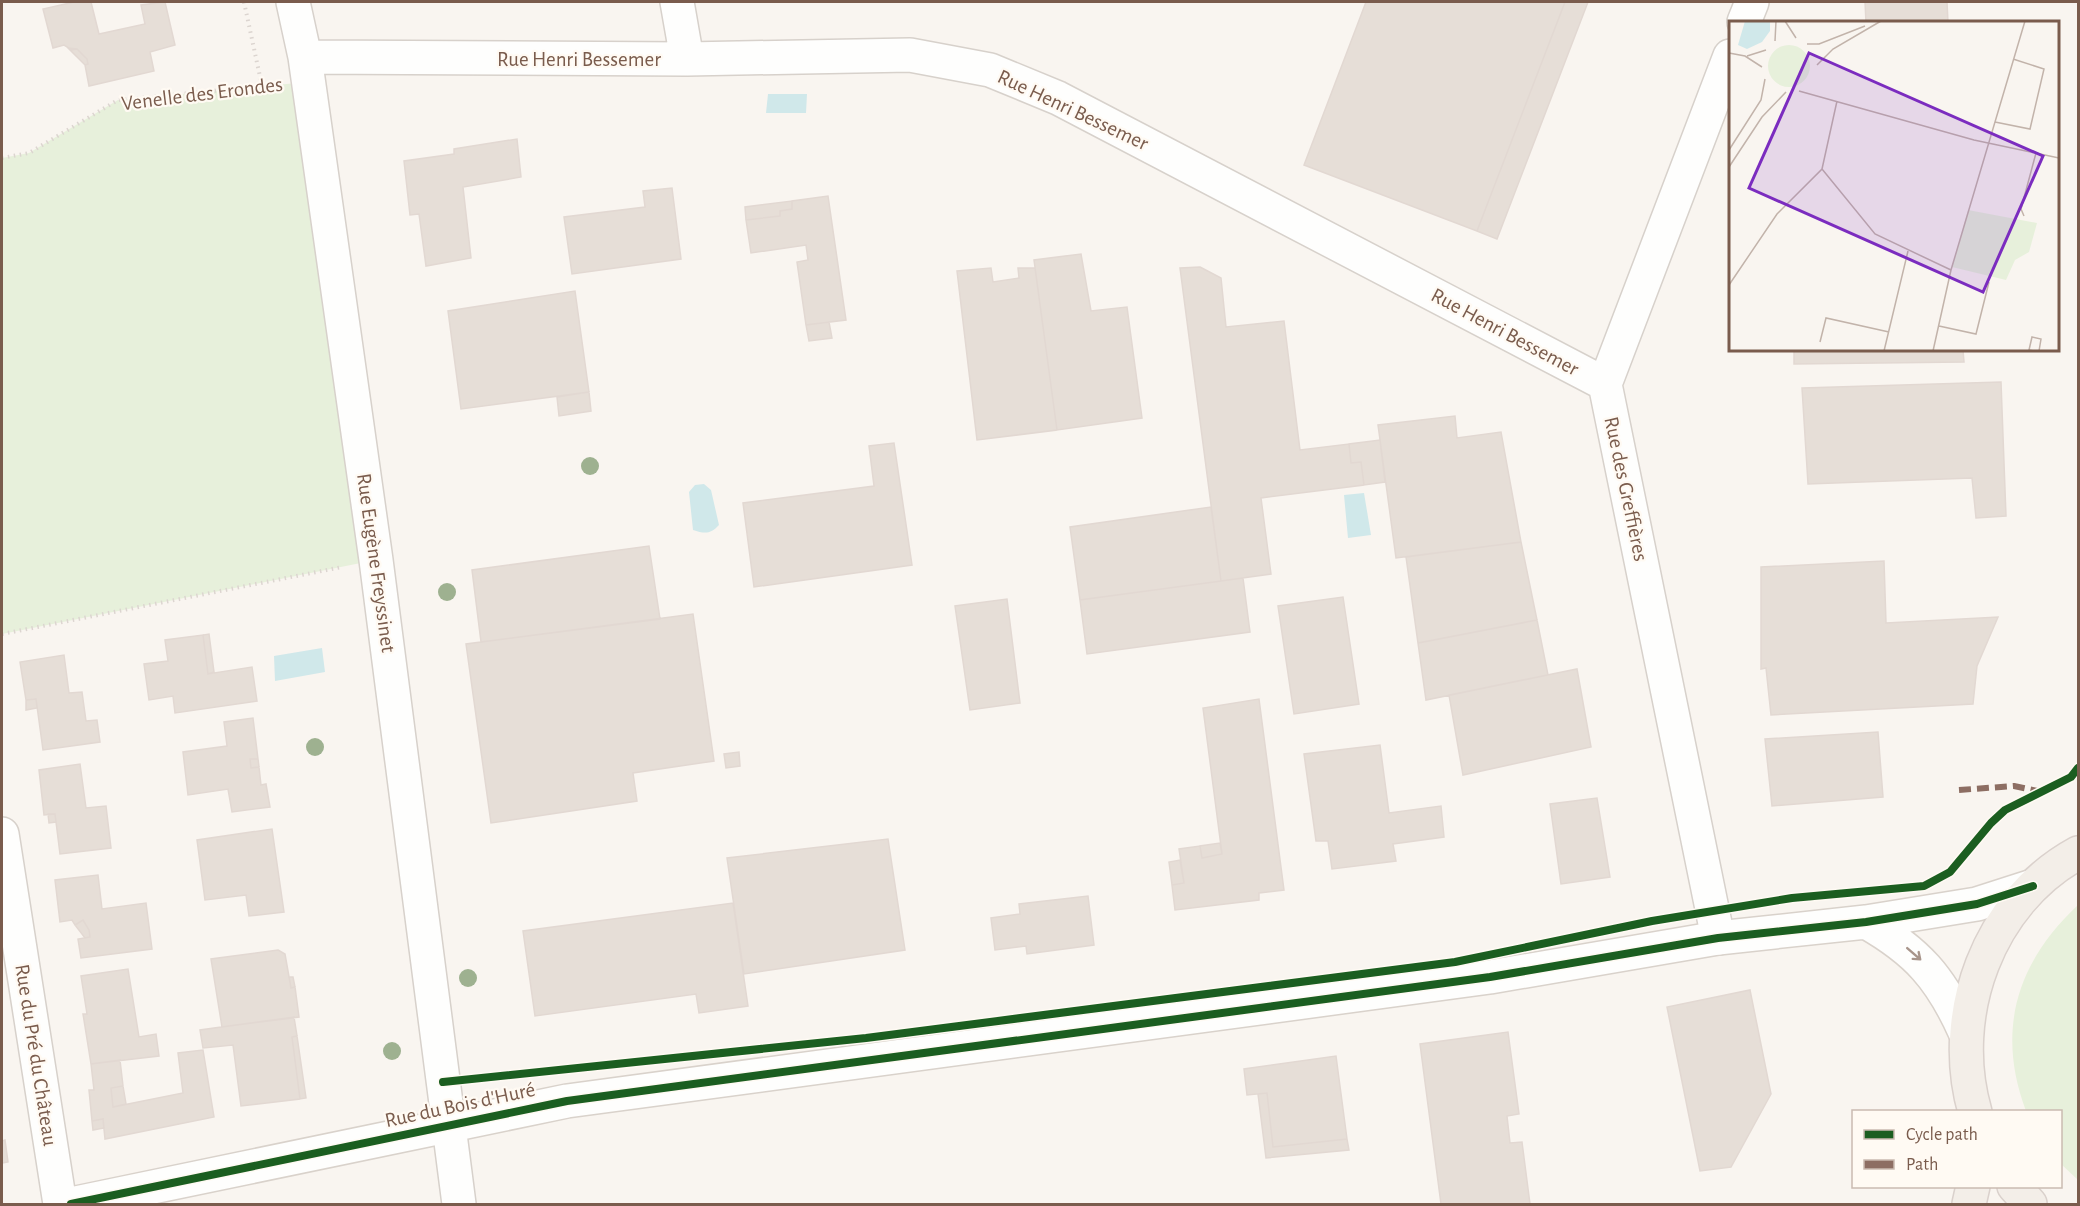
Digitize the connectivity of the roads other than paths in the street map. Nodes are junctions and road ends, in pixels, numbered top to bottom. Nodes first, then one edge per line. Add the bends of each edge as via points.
1 (293, 2) edge
2 (677, 2) edge
3 (1752, 2) edge
4 (1743, 21) edge
5 (687, 59) junction
6 (1729, 61) edge
7 (307, 69) junction
8 (1605, 384) junction
9 (2, 834) edge
10 (2079, 853) edge
11 (2033, 886) junction
12 (1866, 922) junction
13 (1718, 938) junction
14 (1965, 1032) junction
15 (1974, 1110) edge
16 (448, 1125) junction
17 (1973, 1188) edge
18 (2016, 1188) edge
19 (60, 1204) edge
20 (71, 1204) edge
21 (459, 1204) edge
22 (1969, 1204) edge
23 (2030, 1204) edge

1 - 7 street, Rue Eugène Freyssinet
2 - 5 street
3 - 4 street
5 - 7 street, Rue Henri Bessemer
5 - 8 street, Rue Henri Bessemer via 910,55 990,70 1058,98
6 - 8 street
7 - 16 street, Rue Eugène Freyssinet via 376,560
8 - 13 street, Rue des Greffières
9 - 19 street, Rue du Pré du Château
10 - 11 main road
11 - 12 street, Rue du Bois d'Huré via 1977,904
11 - 14 main road via 1999,929 1976,978
12 - 13 street, Rue du Bois d'Huré
12 -> 14 street via 1919,958 1952,1001
13 - 16 street, Rue du Bois d'Huré via 1490,977 567,1101
14 - 15 main road via 1967,1084
16 - 20 street, Rue du Bois d'Huré
16 - 21 street, Rue Eugène Freyssinet
17 - 22 main road
18 - 23 main road

